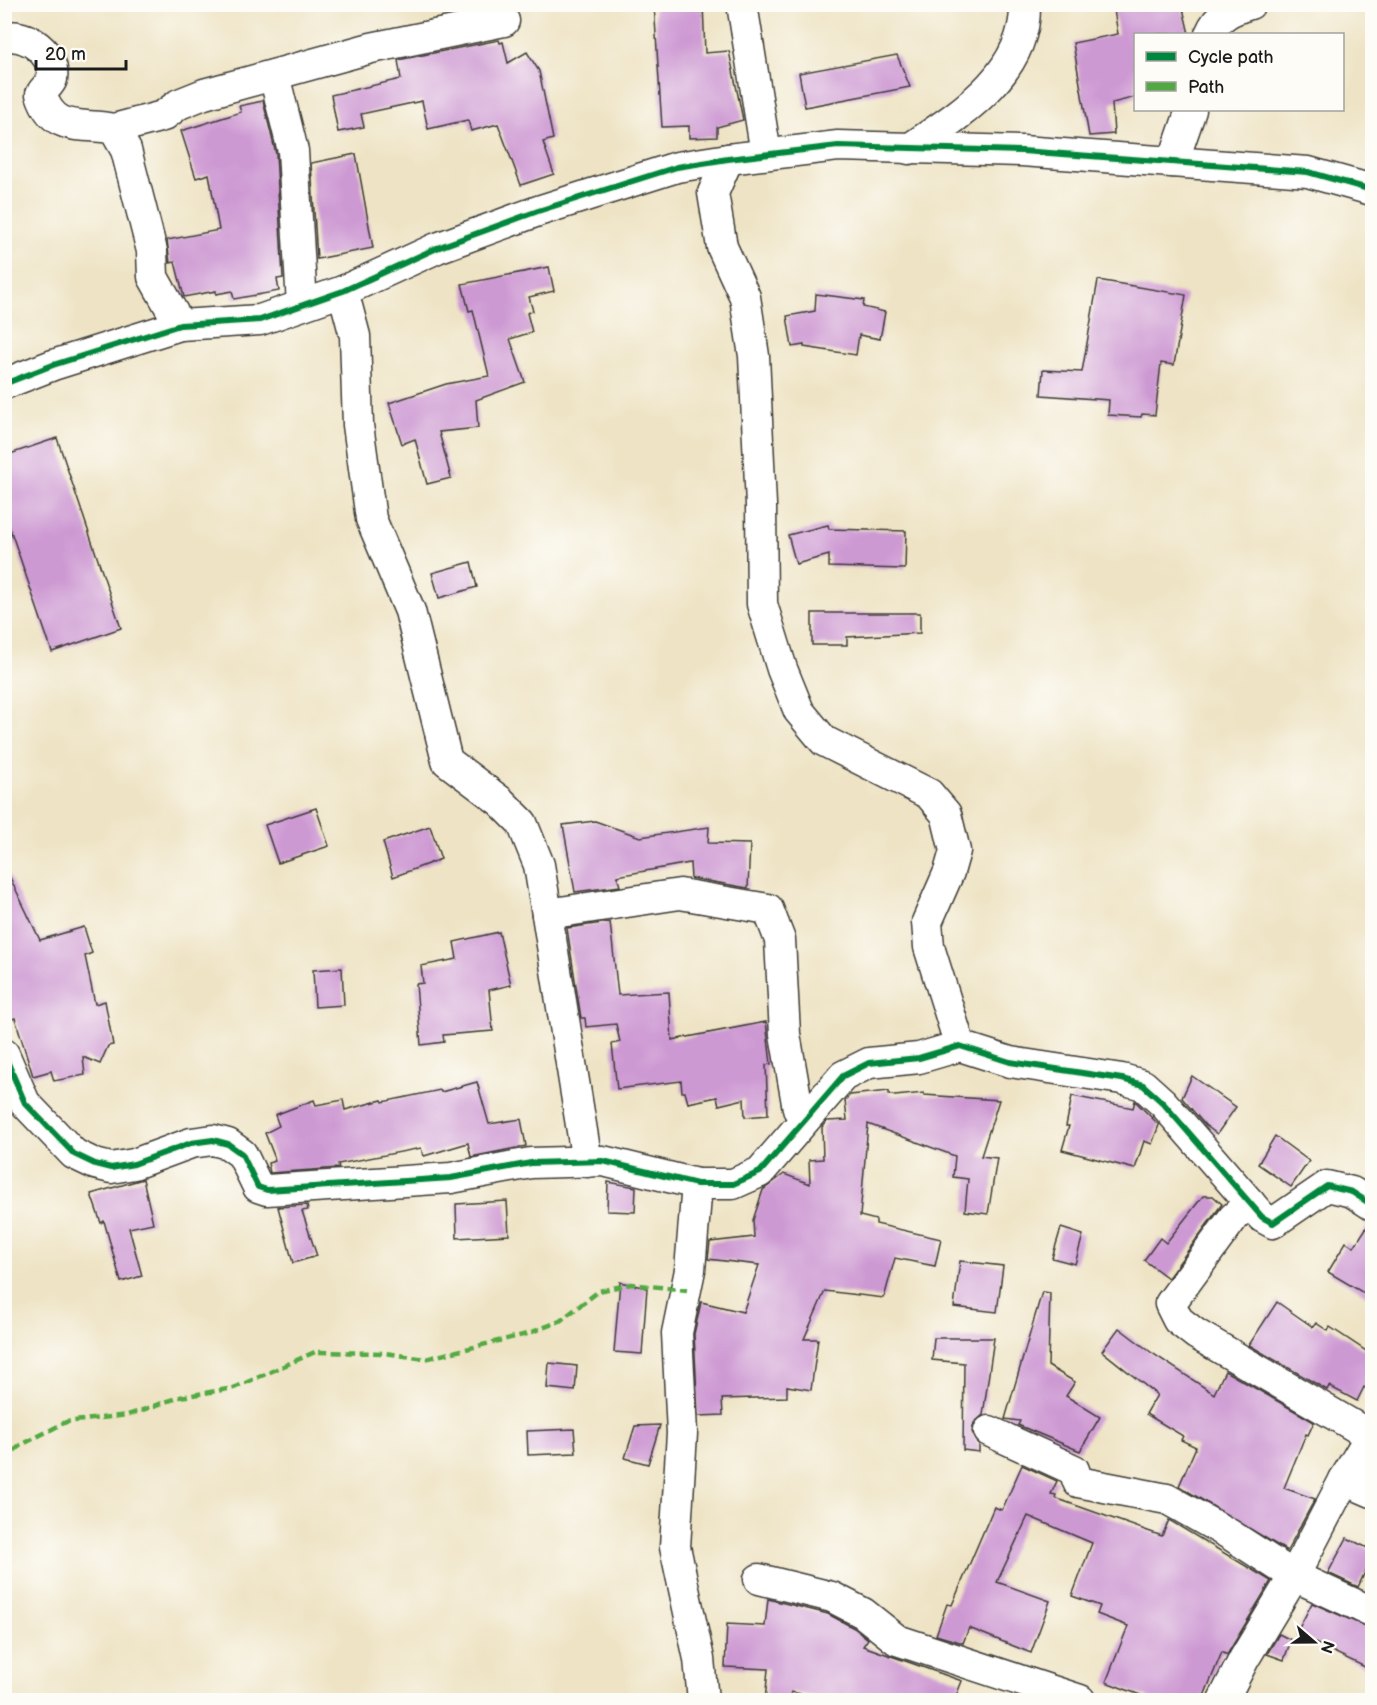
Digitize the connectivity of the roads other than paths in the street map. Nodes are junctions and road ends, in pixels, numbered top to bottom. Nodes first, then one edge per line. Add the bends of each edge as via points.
1 (742, 4) edge
2 (1025, 4) edge
3 (1250, 4) edge
4 (504, 21) dead end
5 (1211, 33) edge
6 (4, 37) edge
7 (274, 75) junction
8 (1191, 111) edge
9 (114, 129) junction
10 (909, 149) junction
11 (766, 154) junction
12 (728, 159) junction
13 (1173, 162) junction
14 (1372, 190) edge
15 (343, 291) junction
16 (302, 305) junction
17 (180, 325) junction
18 (4, 384) edge
19 (547, 914) junction
20 (960, 1046) junction
21 (4, 1054) edge
22 (808, 1116) junction
23 (587, 1162) junction
24 (697, 1184) junction
25 (1250, 1203) junction
26 (1372, 1205) edge
27 (989, 1431) dead end
28 (1372, 1435) edge
29 (1344, 1480) junction
30 (1372, 1492) edge
31 (1294, 1576) junction
32 (759, 1579) dead end
33 (1372, 1612) edge
34 (703, 1701) edge
35 (1080, 1701) edge
36 (1224, 1701) edge

1 - 11 street
2 - 10 street via 1017,47 995,83 964,111
3 - 5 street via 1221,17
4 - 7 street via 371,48
6 - 9 street via 29,39 46,55 51,82 41,94 45,107 57,120
7 - 9 street via 204,94 179,104 163,116
7 - 16 street via 293,151
8 - 13 street
9 - 17 street via 126,150 152,251 153,277
10 - 11 street via 838,146
10 - 13 street
11 - 12 street
12 - 15 street via 677,167 538,211 437,248
12 - 20 street via 713,194 722,247 745,297 754,356 762,604 800,711 824,741 929,794 946,814 955,851 927,922 929,947
13 - 14 street via 1308,172
15 - 16 street
15 - 19 street via 355,336 358,425 371,519 410,611 447,761 522,823 539,865
16 - 17 street via 260,320
17 - 18 street
19 - 22 street via 680,894 768,909 780,940 785,1034 798,1109
19 - 23 street
20 - 22 street via 919,1058 869,1063 843,1076
20 - 25 street via 1010,1062 1143,1085
21 - 23 street via 25,1103 60,1142 74,1154 111,1168 213,1140 242,1154 258,1187 267,1190 451,1178 531,1163
22 - 24 street via 760,1172 734,1184
23 - 24 street via 614,1163
24 - 34 street via 690,1270 677,1333 682,1433 675,1547 699,1659
25 - 26 street via 1273,1223 1327,1186 1352,1192
25 - 28 street via 1233,1218 1170,1304 1178,1320 1204,1340
27 - 31 street via 1074,1470 1078,1482 1167,1499
28 - 29 street
29 - 30 street
29 - 31 street
31 - 33 street
31 - 36 street via 1244,1659
32 - 35 street via 832,1597 862,1613 897,1640

